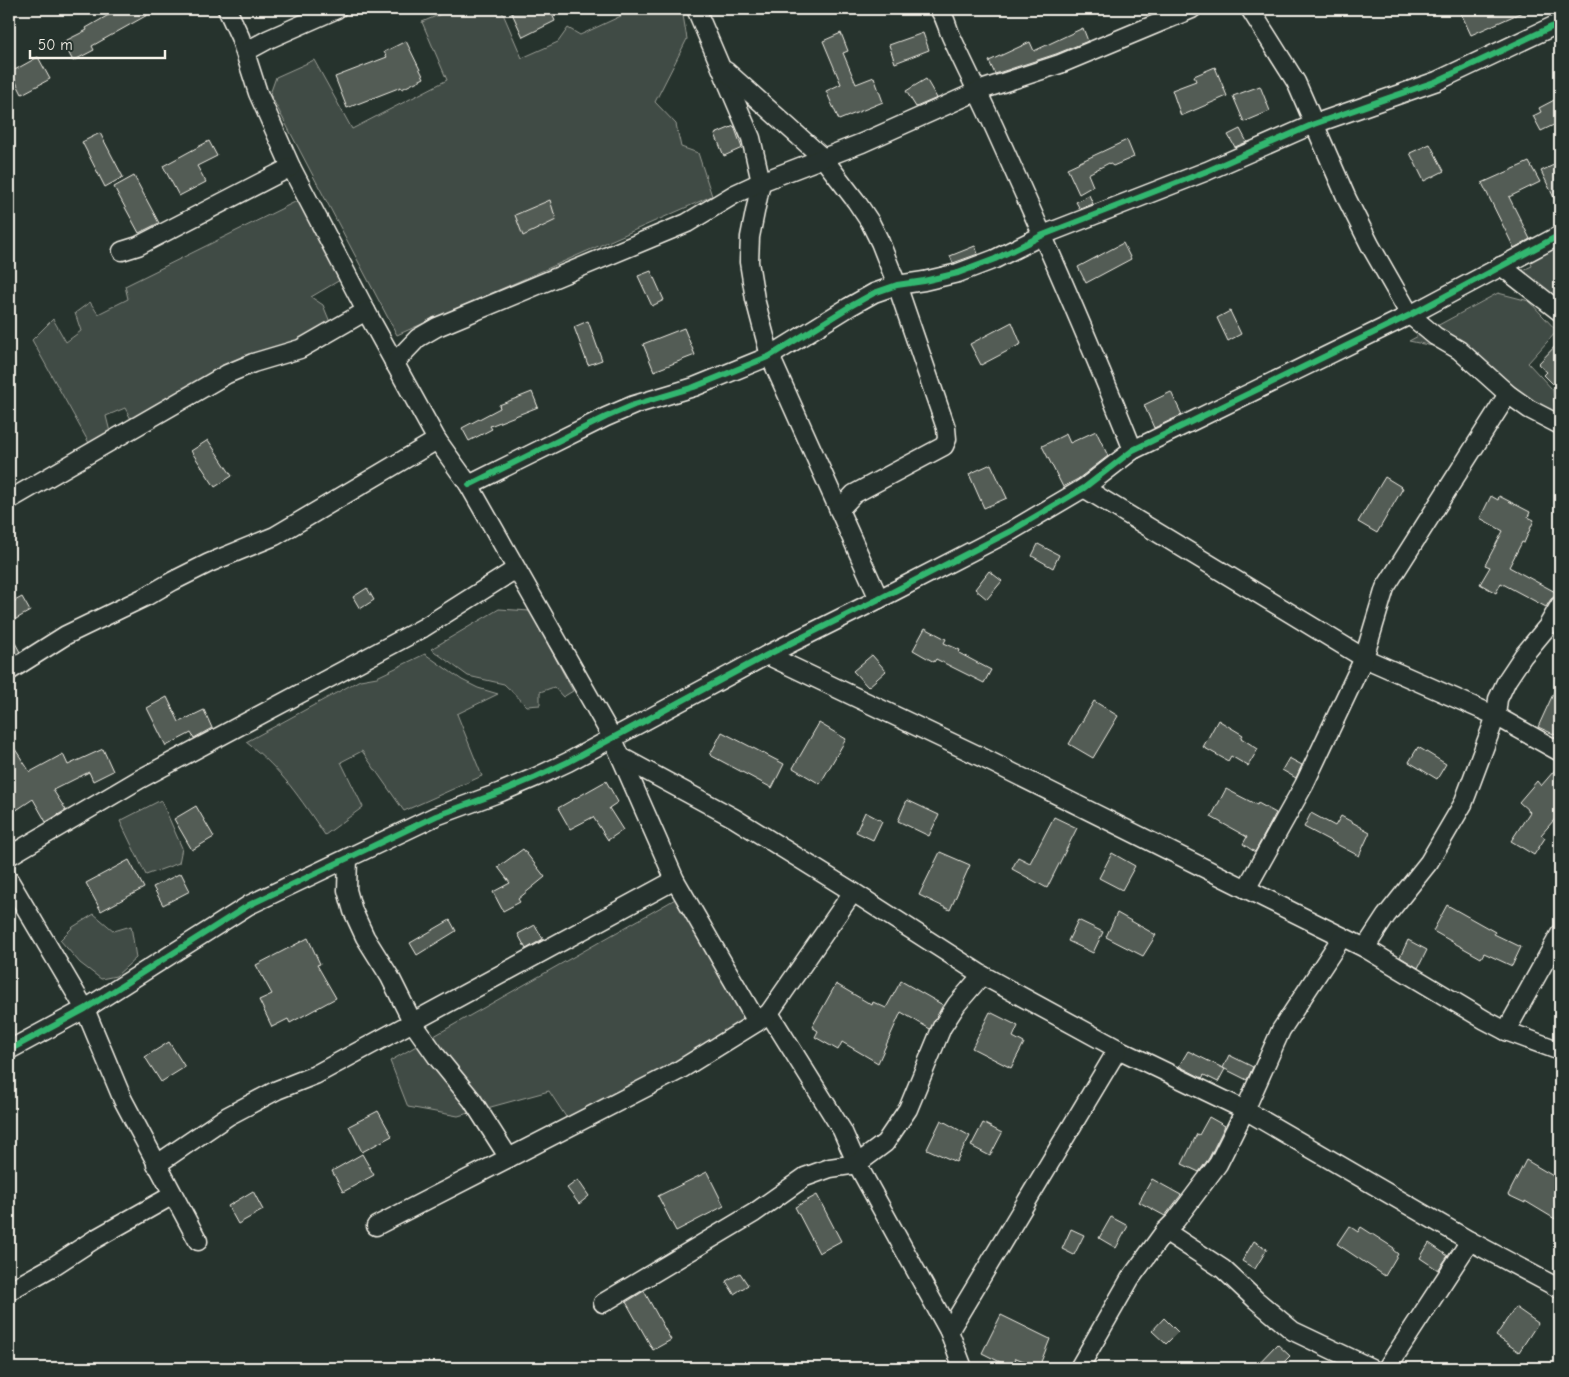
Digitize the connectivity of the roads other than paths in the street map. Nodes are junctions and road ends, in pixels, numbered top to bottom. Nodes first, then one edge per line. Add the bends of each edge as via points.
1 (227, 9) edge
2 (337, 9) edge
3 (696, 9) edge
4 (939, 9) edge
5 (1192, 9) edge
6 (1250, 9) edge
7 (1560, 23) edge
8 (245, 52) junction
9 (720, 66) junction
10 (978, 91) junction
11 (1314, 124) junction
12 (823, 158) junction
13 (292, 167) junction
14 (761, 182) junction
15 (1043, 235) junction
16 (1560, 235) edge
17 (122, 251) dead end
18 (1501, 266) junction
19 (897, 286) junction
20 (366, 311) junction
21 (1560, 312) edge
22 (1410, 315) junction
23 (770, 356) junction
24 (394, 363) junction
25 (1508, 394) junction
26 (1560, 425) edge
27 (437, 440) junction
28 (1133, 450) junction
29 (469, 485) junction
30 (1084, 488) junction
31 (9, 500) edge
32 (840, 510) junction
33 (516, 569) junction
34 (879, 600) junction
35 (1560, 605) edge
36 (767, 655) junction
37 (1364, 658) junction
38 (9, 671) edge
39 (1496, 716) junction
40 (612, 736) junction
41 (1560, 752) edge
42 (621, 757) junction
43 (9, 856) edge
44 (348, 858) junction
45 (9, 880) edge
46 (675, 880) junction
47 (1246, 889) junction
48 (854, 892) junction
49 (1560, 934) edge
50 (1342, 937) junction
51 (1365, 948) junction
52 (982, 975) junction
53 (85, 1008) junction
54 (763, 1018) junction
55 (413, 1023) junction
56 (1506, 1031) junction
57 (1118, 1049) junction
58 (9, 1050) edge
59 (1560, 1051) edge
60 (1246, 1110) junction
61 (509, 1158) junction
62 (857, 1164) junction
63 (156, 1165) junction
64 (173, 1195) junction
65 (376, 1226) dead end
66 (1165, 1231) junction
67 (198, 1241) dead end
68 (1470, 1241) junction
69 (1560, 1289) edge
70 (9, 1291) edge
71 (602, 1303) dead end
72 (948, 1331) junction
73 (964, 1368) edge
74 (1079, 1368) edge
75 (1371, 1368) edge
76 (1387, 1368) edge

1 - 8 street
2 - 8 street
3 - 9 street
4 - 10 street
5 - 10 street via 1060,64
6 - 11 street via 1296,82
7 - 11 street via 1437,81
8 - 13 street via 258,93
9 - 12 street
9 - 14 street via 752,138
10 - 12 street
10 - 15 street
11 - 15 street via 1207,171
11 - 22 street via 1347,200
12 - 14 street
12 - 19 street via 870,222
13 - 17 street via 138,246
13 - 20 street
14 - 23 street via 750,237 750,262 754,299
14 - 24 street via 679,226 437,327 418,338
15 - 19 street via 958,273
15 - 28 street
16 - 18 street
18 - 21 street
18 - 22 street
19 - 23 street via 874,293
19 - 32 street via 940,408 947,439 944,446 854,494
20 - 24 street
20 - 31 street via 300,350 227,374
22 - 25 street via 1459,350
22 - 28 street
23 - 29 street via 694,387 634,405
23 - 32 street
24 - 27 street
25 - 26 street via 1528,409
25 - 37 street via 1385,588
27 - 29 street
27 - 38 street via 275,536 209,563 66,634
28 - 30 street
29 - 33 street
30 - 34 street via 1011,531
30 - 37 street
32 - 34 street
33 - 40 street
33 - 43 street via 423,628 140,779
34 - 36 street
35 - 39 street via 1507,680 1498,699
36 - 40 street
36 - 47 street
37 - 39 street
37 - 47 street via 1304,785
39 - 41 street
39 - 51 street via 1463,804 1429,862
40 - 42 street
40 - 44 street via 536,778 436,816
42 - 46 street
42 - 48 street via 734,818
44 - 53 street via 249,905
44 - 55 street via 352,911
45 - 53 street
46 - 54 street
46 - 55 street
47 - 50 street
48 - 52 street
48 - 54 street
49 - 56 street
50 - 51 street
50 - 60 street via 1281,1030
51 - 56 street
52 - 57 street
52 - 62 street via 942,1028 898,1126 885,1143
53 - 58 street
53 - 63 street
54 - 61 street via 678,1071
54 - 62 street via 842,1130
55 - 61 street via 472,1100
55 - 63 street via 316,1075 277,1090 228,1116
56 - 59 street
57 - 60 street
57 - 72 street
60 - 66 street via 1218,1164
60 - 68 street
61 - 65 street
62 - 71 street via 830,1168 805,1177 754,1213
62 - 72 street
63 - 64 street
64 - 67 street
64 - 70 street
66 - 74 street via 1130,1279
66 - 75 street via 1223,1269 1293,1331
68 - 69 street
68 - 76 street
72 - 73 street

